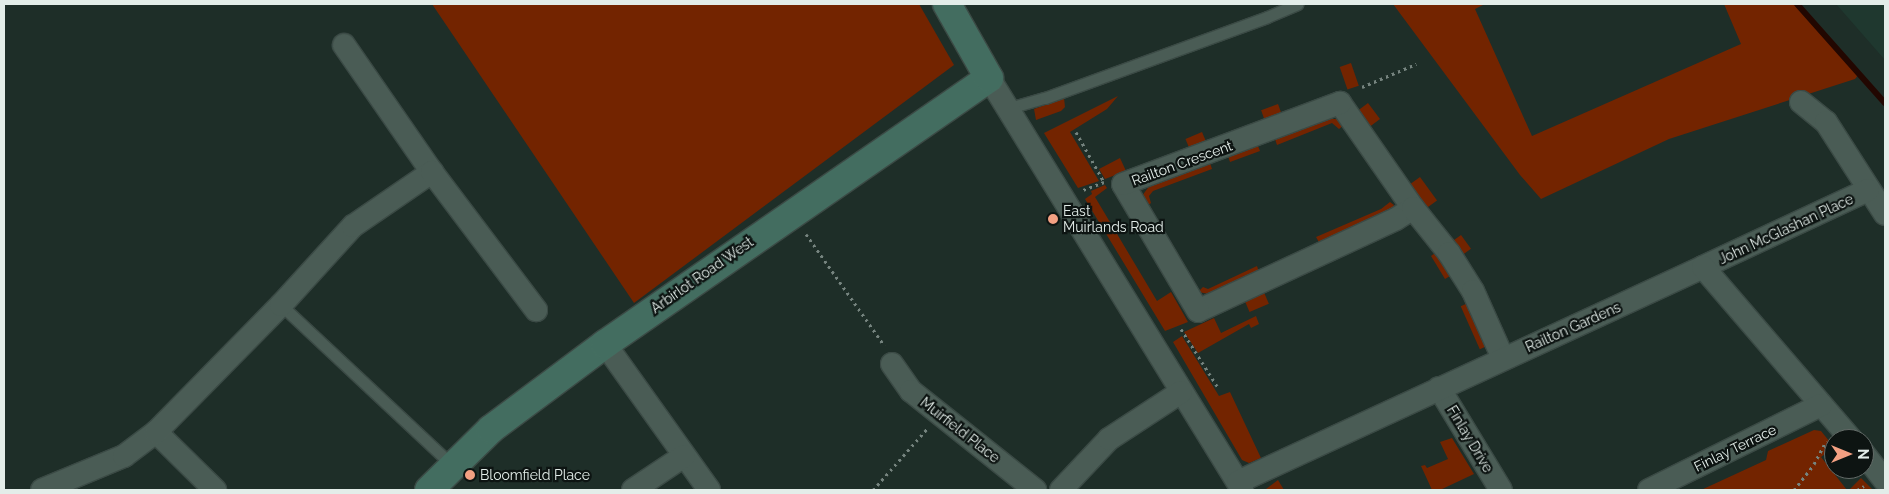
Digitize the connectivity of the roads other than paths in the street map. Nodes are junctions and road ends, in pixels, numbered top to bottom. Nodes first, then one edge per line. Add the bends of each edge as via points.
1 (947, 4) edge
2 (1297, 4) edge
3 (344, 44) dead end
4 (989, 78) junction
5 (1800, 102) dead end
6 (1009, 108) junction
7 (432, 172) junction
8 (1868, 190) junction
9 (1413, 208) junction
10 (1885, 214) edge
11 (1703, 267) junction
12 (281, 305) junction
13 (536, 310) dead end
14 (605, 344) junction
15 (1503, 358) junction
16 (892, 364) road end
17 (1439, 388) junction
18 (1182, 392) junction
19 (1821, 405) junction
20 (1842, 429) edge
21 (156, 432) junction
22 (684, 456) junction
23 (453, 466) junction
24 (1240, 486) edge
25 (42, 490) edge
26 (215, 490) edge
27 (429, 490) edge
28 (633, 490) edge
29 (709, 490) edge
30 (1035, 490) edge
31 (1061, 490) edge
32 (1501, 490) edge
33 (1649, 490) edge

1 - 4 main road
2 - 6 lane via 1267,18
3 - 7 street
4 - 6 street
4 - 14 main road, Arbirlot Road West
5 - 8 street, John McGlashan Place via 1826,122
6 - 18 street
7 - 12 street via 353,226
7 - 13 street
8 - 10 street, John McGlashan Place
8 - 11 street, John McGlashan Place
9 - 9 street, Railton Crescent via 1396,219 1198,311 1123,184 1340,103
9 - 15 street, Railton Crescent via 1449,253 1473,292
11 - 15 street, Railton Gardens
11 - 19 street
12 - 21 street
12 - 23 lane
14 - 22 street
14 - 23 main road, Arbirlot Road West via 491,429
15 - 17 street, Railton Gardens
16 - 30 street, Muirfield Place via 912,391
17 - 24 street, Railton Gardens
17 - 32 street, Finlay Drive
18 - 24 street
18 - 31 street via 1109,439
19 - 20 street
19 - 33 street, Finlay Terrace
21 - 25 street via 124,456
21 - 26 street
22 - 28 street
22 - 29 street
23 - 27 main road, Arbirlot Road West

